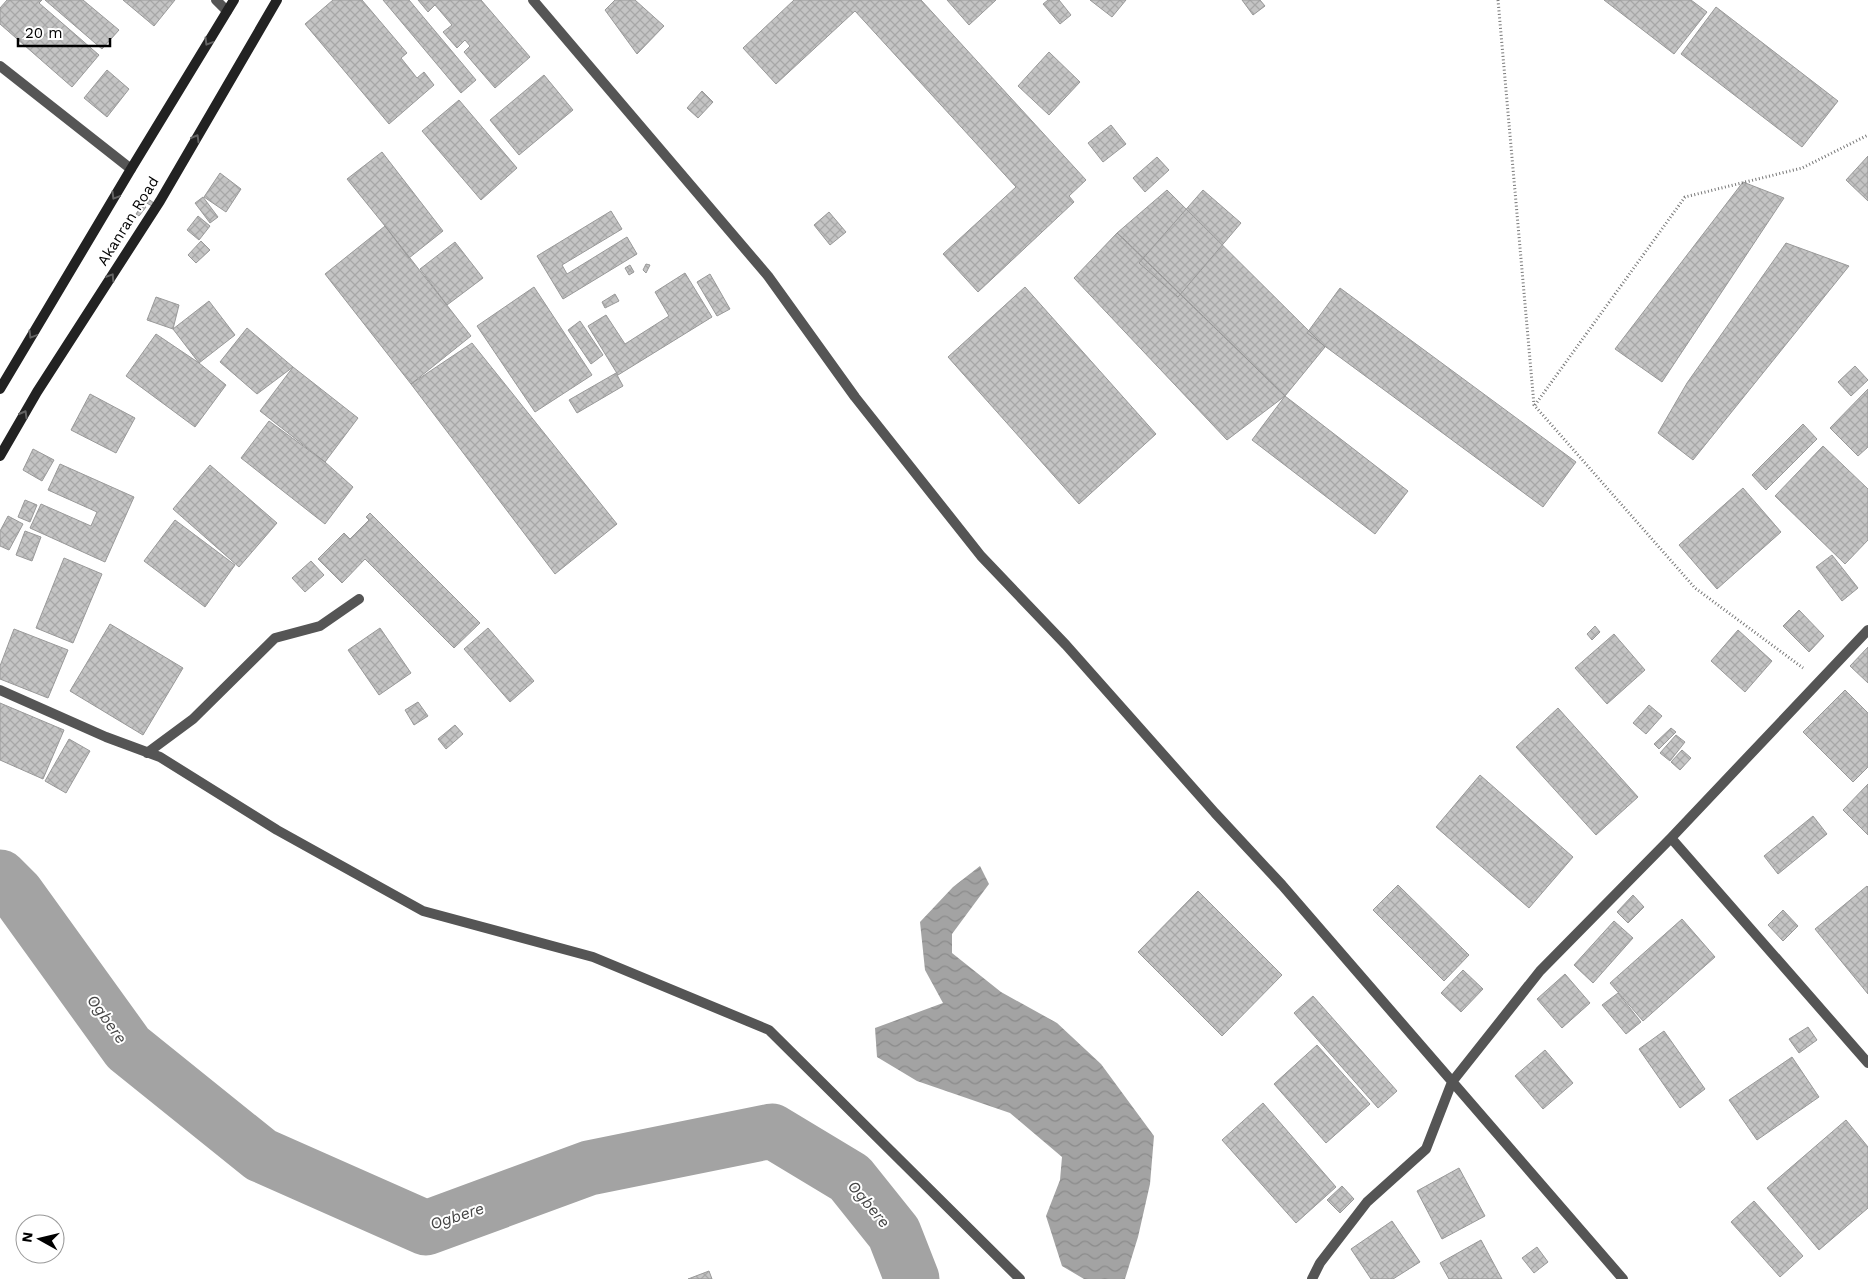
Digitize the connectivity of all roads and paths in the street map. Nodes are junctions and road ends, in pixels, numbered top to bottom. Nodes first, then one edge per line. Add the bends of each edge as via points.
1 (216, 0) edge
2 (234, 0) edge
3 (277, 0) edge
4 (533, 0) edge
5 (1498, 0) edge
6 (227, 11) junction
7 (0, 66) edge
8 (1868, 135) edge
9 (130, 169) junction
10 (0, 390) edge
11 (1534, 405) junction
12 (0, 456) edge
13 (359, 599) dead end
14 (1868, 630) edge
15 (1820, 680) junction
16 (0, 690) edge
17 (147, 753) junction
18 (1671, 838) junction
19 (1868, 1063) edge
20 (1452, 1082) junction
21 (1020, 1279) edge
22 (1312, 1279) edge
23 (1623, 1279) edge

1 - 6 street
2 - 6 main road, Akanran Road
12 -> 3 main road, Akanran Road via 37,392 160,200
4 - 20 street via 768,276 855,397 981,556 1066,645 1282,885
5 - 11 path
6 -> 9 main road, Akanran Road
7 - 9 street
8 - 11 path via 1802,168 1686,196
9 -> 10 main road, Akanran Road
11 - 15 path via 1695,588
13 - 17 street via 320,626 275,638 193,719
14 - 15 street
15 - 18 street
16 - 17 street
17 - 21 street via 160,757 277,830 423,911 593,957 769,1030
18 - 19 street
18 - 20 street via 1540,971
20 - 22 street via 1426,1149 1367,1202
20 - 23 street

